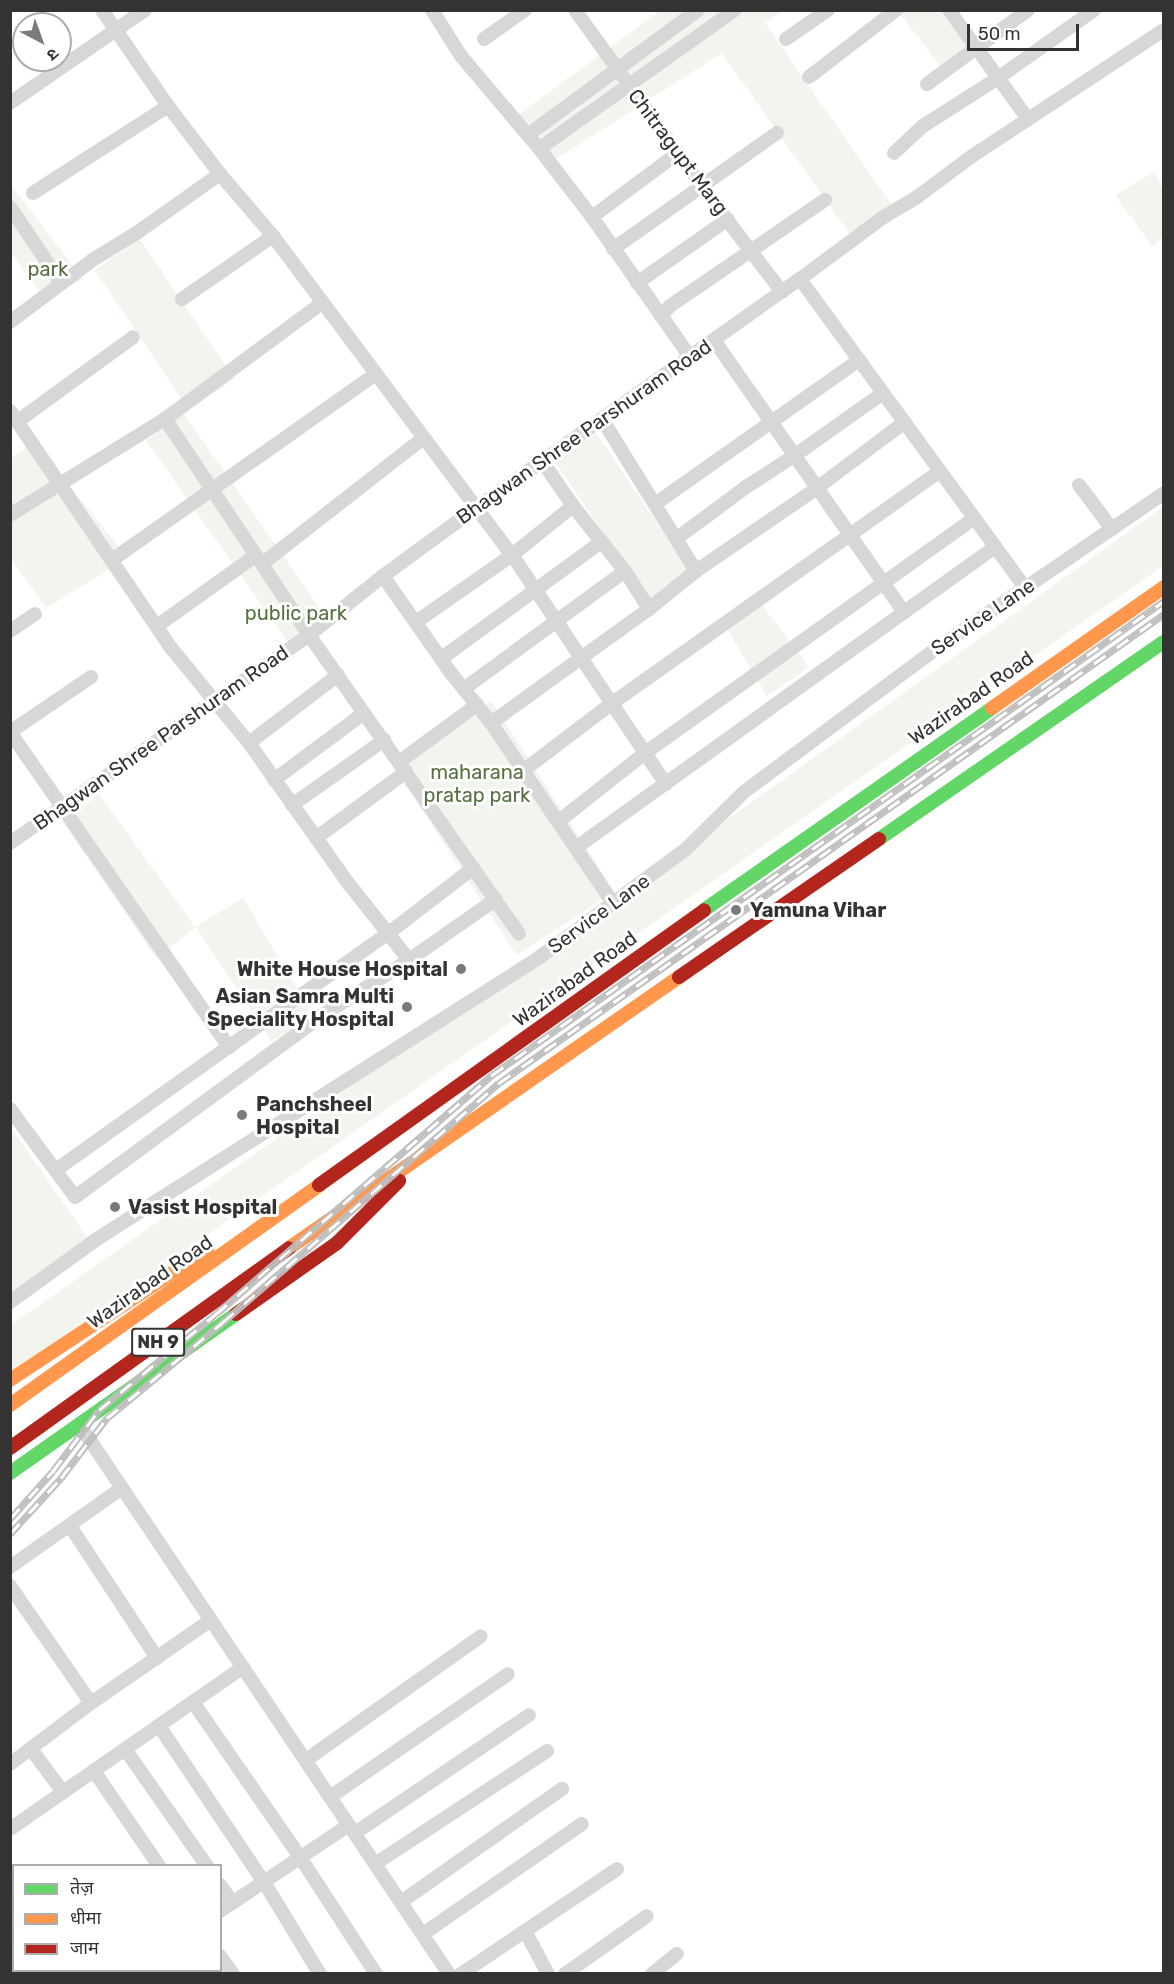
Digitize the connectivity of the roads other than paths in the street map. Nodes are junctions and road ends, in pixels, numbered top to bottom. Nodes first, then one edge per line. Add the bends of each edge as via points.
1 (102, 10) edge
2 (145, 10) edge
3 (432, 10) edge
4 (525, 10) edge
5 (575, 10) edge
6 (698, 10) edge
7 (735, 10) edge
8 (828, 10) edge
9 (896, 10) edge
10 (949, 10) edge
11 (1028, 10) edge
12 (1094, 10) edge
13 (117, 30) junction
14 (1164, 30) edge
15 (484, 39) dead end
16 (786, 39) dead end
17 (976, 50) junction
18 (616, 69) junction
19 (808, 77) dead end
20 (998, 78) junction
21 (927, 84) dead end
22 (628, 86) junction
23 (10, 103) edge
24 (168, 106) junction
25 (1028, 119) junction
26 (536, 129) dead end
27 (777, 133) dead end
28 (547, 143) dead end
29 (678, 153) junction
30 (894, 153) dead end
31 (220, 174) junction
32 (702, 187) junction
33 (33, 193) dead end
34 (825, 200) dead end
35 (11, 210) edge
36 (592, 217) junction
37 (728, 219) junction
38 (273, 236) junction
39 (613, 249) junction
40 (751, 250) junction
41 (801, 279) junction
42 (61, 283) junction
43 (637, 283) junction
44 (782, 292) junction
45 (182, 299) dead end
46 (322, 303) junction
47 (661, 316) junction
48 (10, 322) edge
49 (133, 337) dead end
50 (714, 340) junction
51 (690, 357) junction
52 (859, 360) junction
53 (374, 375) junction
54 (883, 393) junction
55 (14, 416) edge
56 (165, 418) junction
57 (602, 419) junction
58 (770, 421) junction
59 (905, 422) junction
60 (423, 438) junction
61 (794, 456) junction
62 (542, 461) junction
63 (940, 471) junction
64 (60, 484) junction
65 (1079, 485) dead end
66 (817, 488) junction
67 (211, 490) junction
68 (1164, 493) edge
69 (655, 504) junction
70 (573, 506) junction
71 (476, 508) junction
72 (10, 515) edge
73 (974, 518) junction
74 (1112, 529) junction
75 (849, 535) junction
76 (676, 538) junction
77 (601, 542) junction
78 (995, 547) junction
79 (512, 555) junction
80 (112, 560) junction
81 (259, 560) junction
82 (625, 571) junction
83 (696, 571) junction
84 (383, 576) junction
85 (882, 582) junction
86 (1164, 587) edge
87 (1025, 588) junction
88 (534, 589) junction
89 (649, 609) junction
90 (904, 612) junction
91 (35, 614) dead end
92 (416, 622) junction
93 (557, 622) junction
94 (157, 626) junction
95 (10, 631) edge
96 (309, 635) junction
97 (1164, 642) edge
98 (442, 658) junction
99 (581, 660) junction
100 (338, 675) junction
101 (92, 677) dead end
102 (465, 688) junction
103 (215, 702) junction
104 (611, 704) junction
105 (477, 705) junction
106 (364, 712) junction
107 (491, 723) junction
108 (11, 732) edge
109 (384, 741) junction
110 (249, 743) junction
111 (645, 753) junction
112 (403, 767) junction
113 (524, 770) junction
114 (274, 780) junction
115 (666, 784) junction
116 (292, 805) junction
117 (63, 808) junction
118 (559, 821) junction
119 (316, 838) junction
120 (10, 843) edge
121 (577, 847) junction
122 (473, 868) junction
123 (496, 899) junction
124 (613, 903) junction
125 (390, 933) junction
126 (519, 934) dead end
127 (409, 960) junction
128 (229, 1047) junction
129 (10, 1109) edge
130 (402, 1127) junction
131 (429, 1151) junction
132 (56, 1170) junction
133 (10, 1302) edge
134 (10, 1380) edge
135 (10, 1405) edge
136 (79, 1424) junction
137 (10, 1448) edge
138 (10, 1473) edge
139 (122, 1488) junction
140 (70, 1526) junction
141 (10, 1567) edge
142 (10, 1586) edge
143 (211, 1620) junction
144 (481, 1636) dead end
145 (157, 1659) junction
146 (243, 1667) junction
147 (508, 1674) dead end
148 (193, 1702) junction
149 (91, 1703) junction
150 (529, 1715) dead end
151 (159, 1726) junction
152 (31, 1749) junction
153 (126, 1749) junction
154 (547, 1751) dead end
155 (306, 1760) junction
156 (10, 1764) edge
157 (94, 1771) junction
158 (562, 1789) dead end
159 (63, 1792) junction
160 (330, 1797) junction
161 (582, 1824) dead end
162 (10, 1829) edge
163 (352, 1829) junction
164 (300, 1857) junction
165 (158, 1864) edge
166 (206, 1864) edge
167 (375, 1864) junction
168 (617, 1869) dead end
169 (264, 1882) junction
170 (222, 1888) edge
171 (401, 1902) junction
172 (232, 1903) junction
173 (222, 1910) edge
174 (647, 1916) dead end
175 (525, 1931) junction
176 (423, 1934) junction
177 (677, 1954) dead end
178 (222, 1959) edge
179 (232, 1974) edge
180 (320, 1974) edge
181 (376, 1974) edge
182 (449, 1974) edge
183 (461, 1974) edge
184 (548, 1974) edge
185 (566, 1974) edge
186 (652, 1974) edge

1 - 13 street
2 - 13 street
3 - 36 street via 461,56
4 - 15 street
5 - 18 street, Chitragupt Marg
6 - 18 street
7 - 22 street
8 - 16 street
9 - 19 street
10 - 17 street
11 - 17 street
12 - 20 street
13 - 23 street
13 - 24 street
14 - 25 street, Bhagwan Shree Parshuram Road
17 - 20 street
17 - 21 street
18 - 22 street, Chitragupt Marg
18 - 26 street
20 - 25 street
20 - 30 street via 923,126
22 - 28 street
22 - 29 street, Chitragupt Marg
24 - 31 street
24 - 33 street
25 - 41 street, Bhagwan Shree Parshuram Road via 882,218
27 - 32 street
29 - 32 street, Chitragupt Marg
29 - 36 street
31 - 38 street
31 - 42 street
32 - 37 street, Chitragupt Marg
32 - 39 street
34 - 40 street
35 - 42 street
36 - 39 street
37 - 40 street, Chitragupt Marg
37 - 43 street
38 - 45 street
38 - 46 street
39 - 43 street
40 - 44 street, Chitragupt Marg
40 - 47 street
41 - 44 street, Bhagwan Shree Parshuram Road
41 - 52 street
42 - 48 street
43 - 47 street
44 - 50 street, Bhagwan Shree Parshuram Road
46 - 53 street
46 - 56 street
47 - 51 street
49 - 55 street
50 - 51 street, Bhagwan Shree Parshuram Road
50 - 58 street
51 - 57 street, Bhagwan Shree Parshuram Road
52 - 54 street
52 - 58 street
53 - 60 street
53 - 67 street
54 - 59 street
54 - 61 street
55 - 64 street
56 - 64 street
56 - 67 street
57 - 62 street, Bhagwan Shree Parshuram Road
57 - 69 street
58 - 61 street
58 - 69 street
59 - 63 street
59 - 66 street
60 - 71 street
60 - 81 street
61 - 66 street
61 - 76 street
62 - 70 street
62 - 71 street, Bhagwan Shree Parshuram Road
63 - 73 street
63 - 75 street
64 - 72 street
64 - 80 street
65 - 74 street
66 - 75 street
66 - 83 street
67 - 80 street
67 - 81 street
68 - 74 street, Service Lane
69 - 76 street
70 - 77 street
70 - 79 street
71 - 79 street
71 - 84 street, Bhagwan Shree Parshuram Road
73 - 78 street
73 - 85 street
74 - 87 street, Service Lane
75 - 85 street
75 - 104 street
76 - 83 street
77 - 82 street
77 - 88 street
78 - 87 street
78 - 90 street
79 - 88 street
79 - 92 street
80 - 94 street
81 - 94 street
81 - 96 street
82 - 89 street
82 - 93 street
83 - 89 street
84 - 92 street
84 - 96 street, Bhagwan Shree Parshuram Road
85 - 90 street
85 - 111 street
86 - 130 main road, Wazirabad Road / NH 9
87 - 124 street, Service Lane via 937,648 744,792 686,849
88 - 93 street
88 - 98 street
89 - 99 street
90 - 115 street
91 - 95 street
92 - 98 street
93 - 99 street
93 - 102 street
94 - 103 street
96 - 100 street
96 - 103 street, Bhagwan Shree Parshuram Road
97 - 131 main road, NH 9
98 - 102 street
99 - 104 street
99 - 107 street
100 - 106 street
100 - 110 street
101 - 108 street
102 - 105 street
103 - 110 street
103 - 117 street, Bhagwan Shree Parshuram Road
104 - 111 street
104 - 113 street
105 - 107 street
105 - 112 street
106 - 109 street
106 - 114 street
107 - 113 street
108 - 117 street
109 - 112 street
109 - 116 street
110 - 114 street
111 - 115 street
111 - 118 street
112 - 119 street
112 - 122 street
113 - 118 street
114 - 116 street
115 - 121 street
116 - 119 street
117 - 120 street, Bhagwan Shree Parshuram Road
117 - 128 street
118 - 121 street
119 - 125 street
121 - 124 street
122 - 123 street
122 - 125 street
123 - 126 street
123 - 127 street
124 - 133 street, Service Lane via 537,959 97,1239
125 - 127 street
125 - 128 street
127 - 132 street via 317,1019 75,1197
128 - 132 street
129 - 132 street
130 - 134 main road via 323,1173
130 - 135 main road, Wazirabad Road / NH 9
131 - 136 main road via 337,1244
131 - 137 main road, NH 9
136 - 138 main road
136 - 139 street
139 - 140 street
139 - 143 street
140 - 141 street
140 - 145 street
142 - 149 street
143 - 145 street
143 - 146 street
144 - 155 street
145 - 149 street
146 - 148 street
146 - 155 street
147 - 160 street
148 - 151 street
148 - 164 street
149 - 152 street
150 - 163 street
151 - 153 street
151 - 169 street
152 - 156 street
152 - 159 street
153 - 157 street
153 - 166 street
154 - 167 street
155 - 160 street
157 - 159 street
157 - 165 street
158 - 171 street
159 - 162 street
160 - 163 street
161 - 176 street
163 - 164 street
163 - 167 street
164 - 169 street
164 - 181 street
167 - 171 street
168 - 175 street
169 - 172 street
169 - 180 street
170 - 172 street
171 - 176 street
172 - 173 street
174 - 185 street
175 - 183 street
175 - 184 street
176 - 182 street
177 - 186 street
178 - 179 street

